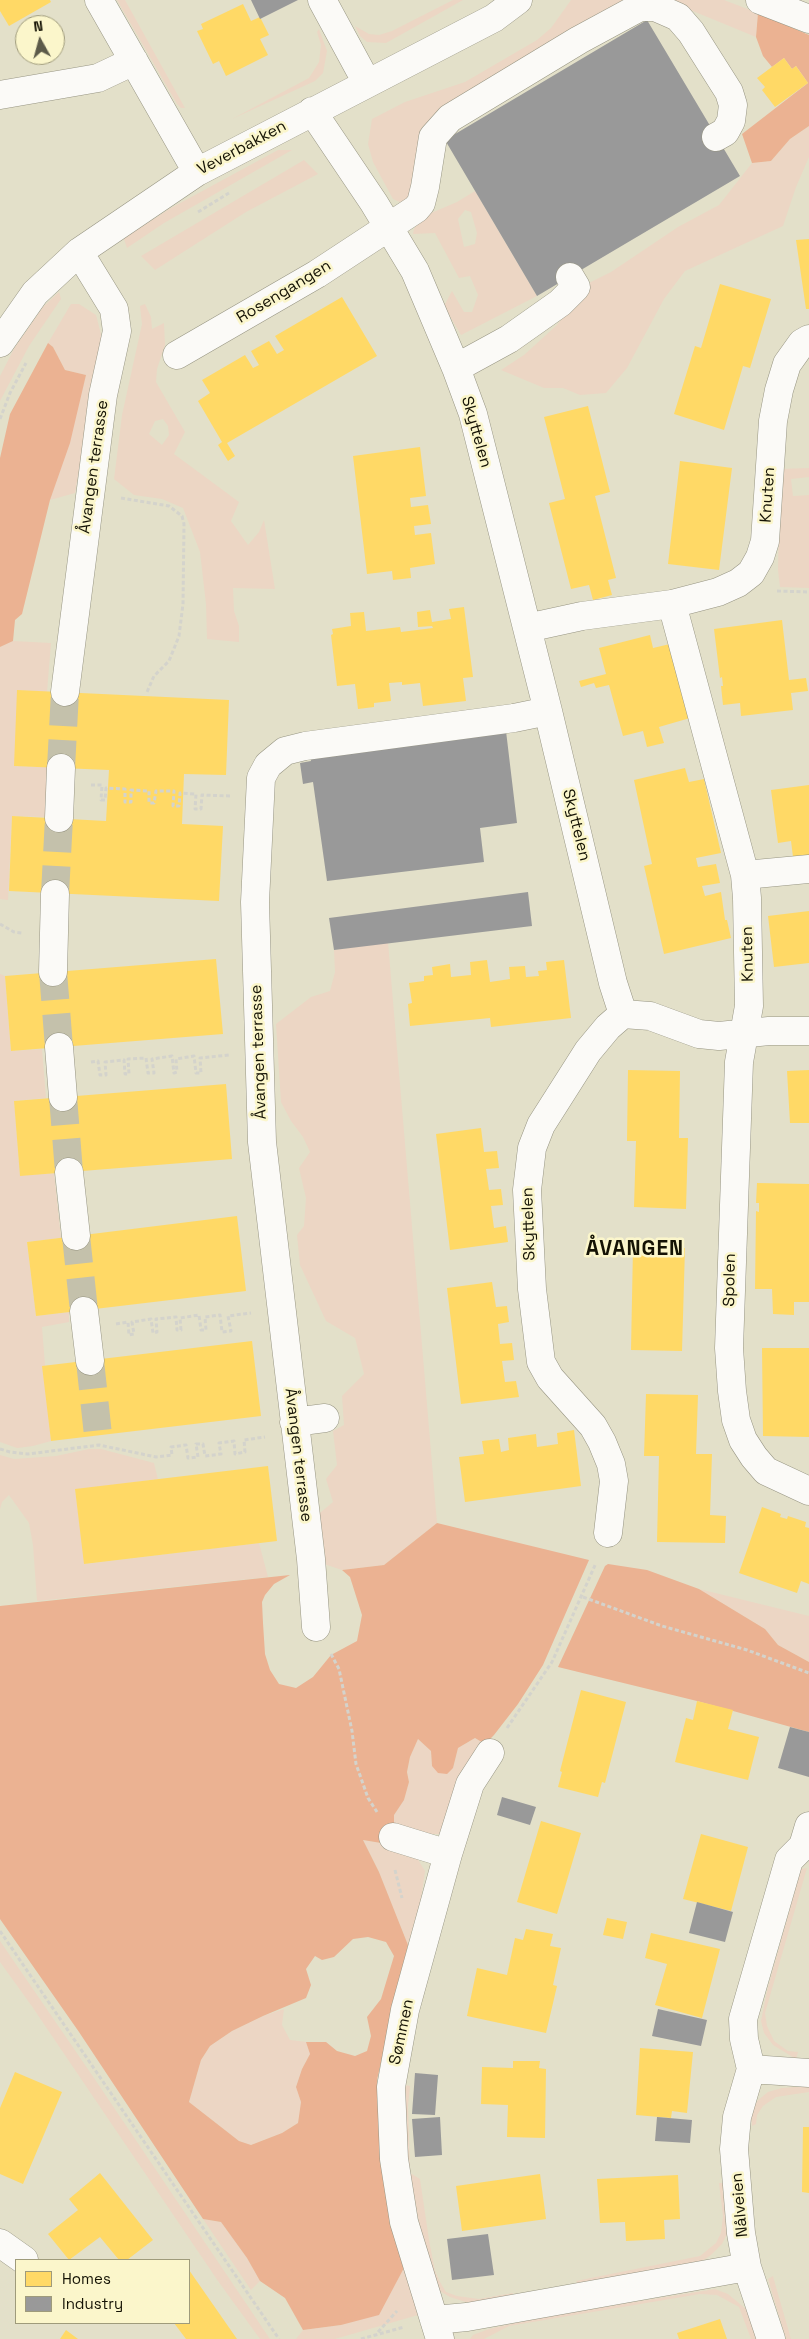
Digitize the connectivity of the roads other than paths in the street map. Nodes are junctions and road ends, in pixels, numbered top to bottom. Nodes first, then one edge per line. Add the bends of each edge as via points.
1 (99, 0) edge
2 (322, 0) edge
3 (518, 0) edge
4 (760, 0) edge
5 (809, 19) edge
6 (134, 61) junction
7 (367, 83) junction
8 (0, 95) edge
9 (312, 110) junction
10 (716, 137) dead end
11 (197, 172) junction
12 (389, 228) junction
13 (79, 252) junction
14 (570, 277) dead end
15 (809, 339) edge
16 (0, 343) edge
17 (178, 355) dead end
18 (456, 368) junction
19 (672, 604) junction
20 (527, 628) junction
21 (65, 692) tunnel mouth
22 (548, 711) junction
23 (61, 776) tunnel mouth
24 (59, 818) tunnel mouth
25 (809, 869) edge
26 (745, 875) junction
27 (55, 894) tunnel mouth
28 (53, 972) tunnel mouth
29 (623, 1014) junction
30 (809, 1031) edge
31 (745, 1033) junction
32 (60, 1056) tunnel mouth
33 (63, 1097) tunnel mouth
34 (68, 1172) tunnel mouth
35 (76, 1236) tunnel mouth
36 (85, 1319) tunnel mouth
37 (90, 1360) tunnel mouth
38 (325, 1418) dead end
39 (294, 1427) junction
40 (809, 1491) edge
41 (608, 1533) road end
42 (316, 1627) road end
43 (490, 1753) road end
44 (809, 1826) edge
45 (393, 1836) road end
46 (448, 1854) junction
47 (751, 2069) junction
48 (809, 2072) edge
49 (0, 2243) edge
50 (23, 2259) edge
51 (747, 2267) junction
52 (437, 2329) edge
53 (771, 2339) edge

1 - 6 street
2 - 7 street
3 - 7 street, Veverbakken via 494,18
4 - 5 street
6 - 8 street via 98,78
6 - 11 street
7 - 9 street, Veverbakken
9 - 11 street, Veverbakken
9 - 12 street, Skyttelen
10 - 12 street, Rosengangen via 725,132 731,121 733,105 729,92 678,17 656,7 640,7 450,118 433,137 421,203
11 - 13 street, Veverbakken
12 - 17 street, Rosengangen
12 - 18 street, Skyttelen via 415,271
13 - 16 street, Veverbakken via 35,294
13 - 21 street, Åvangen terrasse via 114,309 117,331 103,395
14 - 18 street via 576,287 560,303 509,339
15 - 19 street, Knuten via 787,364 779,390 773,421 765,541 760,558 738,584
18 - 20 street, Skyttelen via 473,414
19 - 20 street, Knuten via 582,616
19 - 26 street, Knuten
20 - 22 street, Skyttelen
22 - 29 street, Skyttelen via 608,964
22 - 39 street, Åvangen terrasse via 305,746 285,752 268,765 261,778 255,902 262,1142
23 - 24 street
25 - 26 street
26 - 31 street, Knuten via 749,1006
27 - 28 street
29 - 31 street via 650,1016 698,1034
29 - 41 street, Skyttelen via 588,1051 541,1125 532,1148 527,1190 532,1289 540,1357 550,1378 593,1426 608,1457 614,1481
30 - 31 street
31 - 40 street, Spolen via 739,1062 731,1230 729,1348 732,1391 739,1427 754,1458 766,1471
32 - 33 street
34 - 35 street
36 - 37 street
38 - 39 street
39 - 42 street, Åvangen terrasse
43 - 46 street, Sømmen via 470,1784
44 - 47 street, Nålveien via 803,1846 789,1860 744,2019 744,2039
45 - 46 street
46 - 52 street, Sømmen via 405,2010 391,2087 390,2114 404,2222
47 - 48 street
47 - 51 street, Nålveien via 737,2117 734,2149
49 - 50 street
51 - 52 street via 467,2317
51 - 53 street, Nålveien

